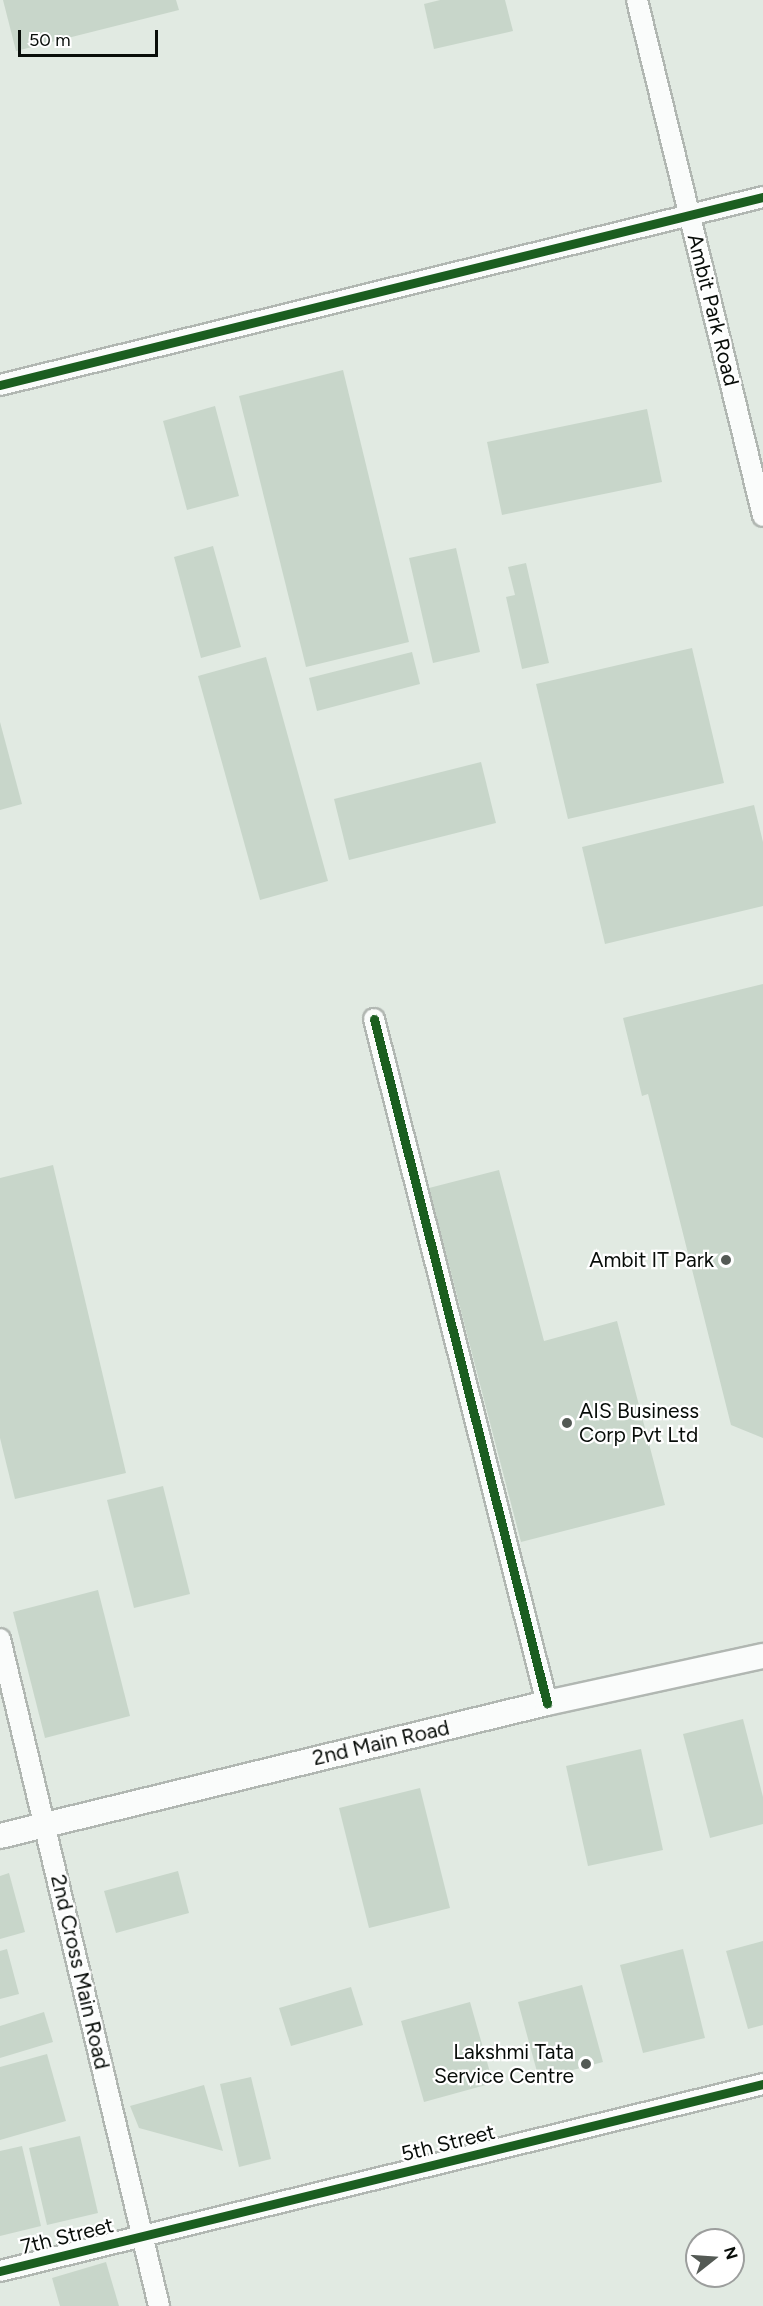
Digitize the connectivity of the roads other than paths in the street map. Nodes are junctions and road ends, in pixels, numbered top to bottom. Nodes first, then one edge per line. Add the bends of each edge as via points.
1 (637, 0) edge
2 (763, 197) edge
3 (690, 217) junction
4 (0, 385) edge
5 (763, 516) edge
6 (374, 1019) dead end
7 (0, 1639) edge
8 (763, 1656) edge
9 (547, 1703) junction
10 (45, 1823) junction
11 (0, 1836) edge
12 (763, 2084) edge
13 (142, 2236) junction
14 (0, 2271) edge
15 (159, 2306) edge

1 - 3 street, Ambit Park Road
2 - 3 street
3 - 4 street
3 - 5 street, Ambit Park Road
6 - 9 street
7 - 10 street, 2nd Cross Main Road
8 - 9 main road, 2nd Main Road
9 - 10 main road, 2nd Main Road
10 - 11 main road, 2nd Main Road
10 - 13 street, 2nd Cross Main Road
12 - 13 street, 5th Street
13 - 14 street, 7th Street
13 - 15 street, 2nd Cross Main Road

